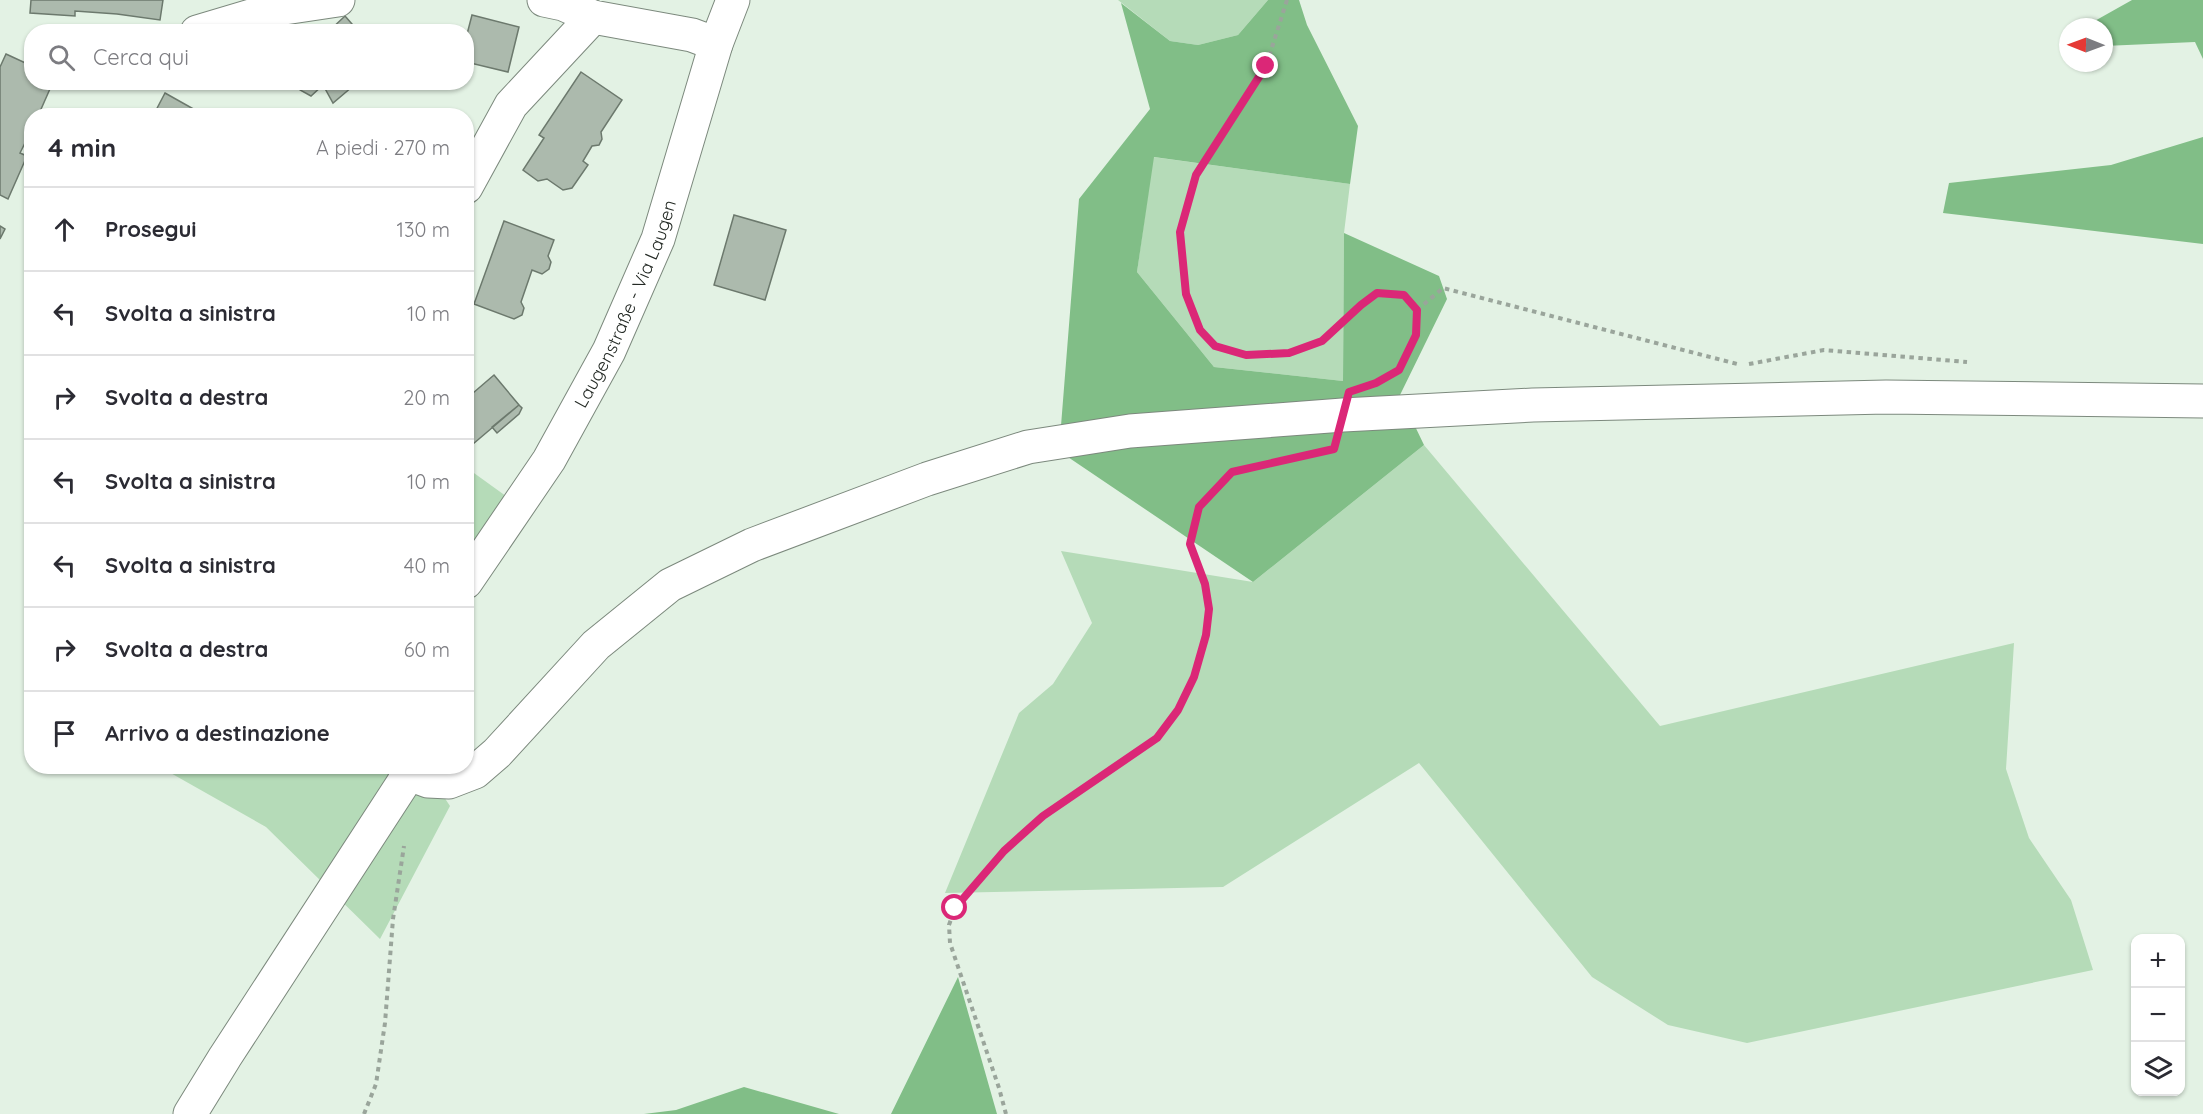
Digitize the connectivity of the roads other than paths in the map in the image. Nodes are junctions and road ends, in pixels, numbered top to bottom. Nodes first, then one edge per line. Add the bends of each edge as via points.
1 (338, 0) edge
2 (544, 0) edge
3 (733, 0) edge
4 (593, 17) junction
5 (224, 24) edge
6 (716, 44) junction
7 (474, 172) edge
8 (2203, 401) edge
9 (474, 570) edge
10 (474, 772) edge
11 (404, 774) edge
12 (414, 774) edge
13 (470, 774) edge
14 (190, 1114) edge

1 - 5 street via 272,10
2 - 4 street
3 - 6 street, Laugenstraße - Via Laugen
4 - 6 street via 692,35
4 - 7 street via 511,105
6 - 9 street, Laugenstraße - Via Laugen via 658,238 609,351 549,460
8 - 10 street via 1886,397 1533,405 1130,430 1028,447 927,479 752,545 670,585 596,645 497,753
11 - 14 street via 382,815
12 - 13 street via 428,781 449,782

